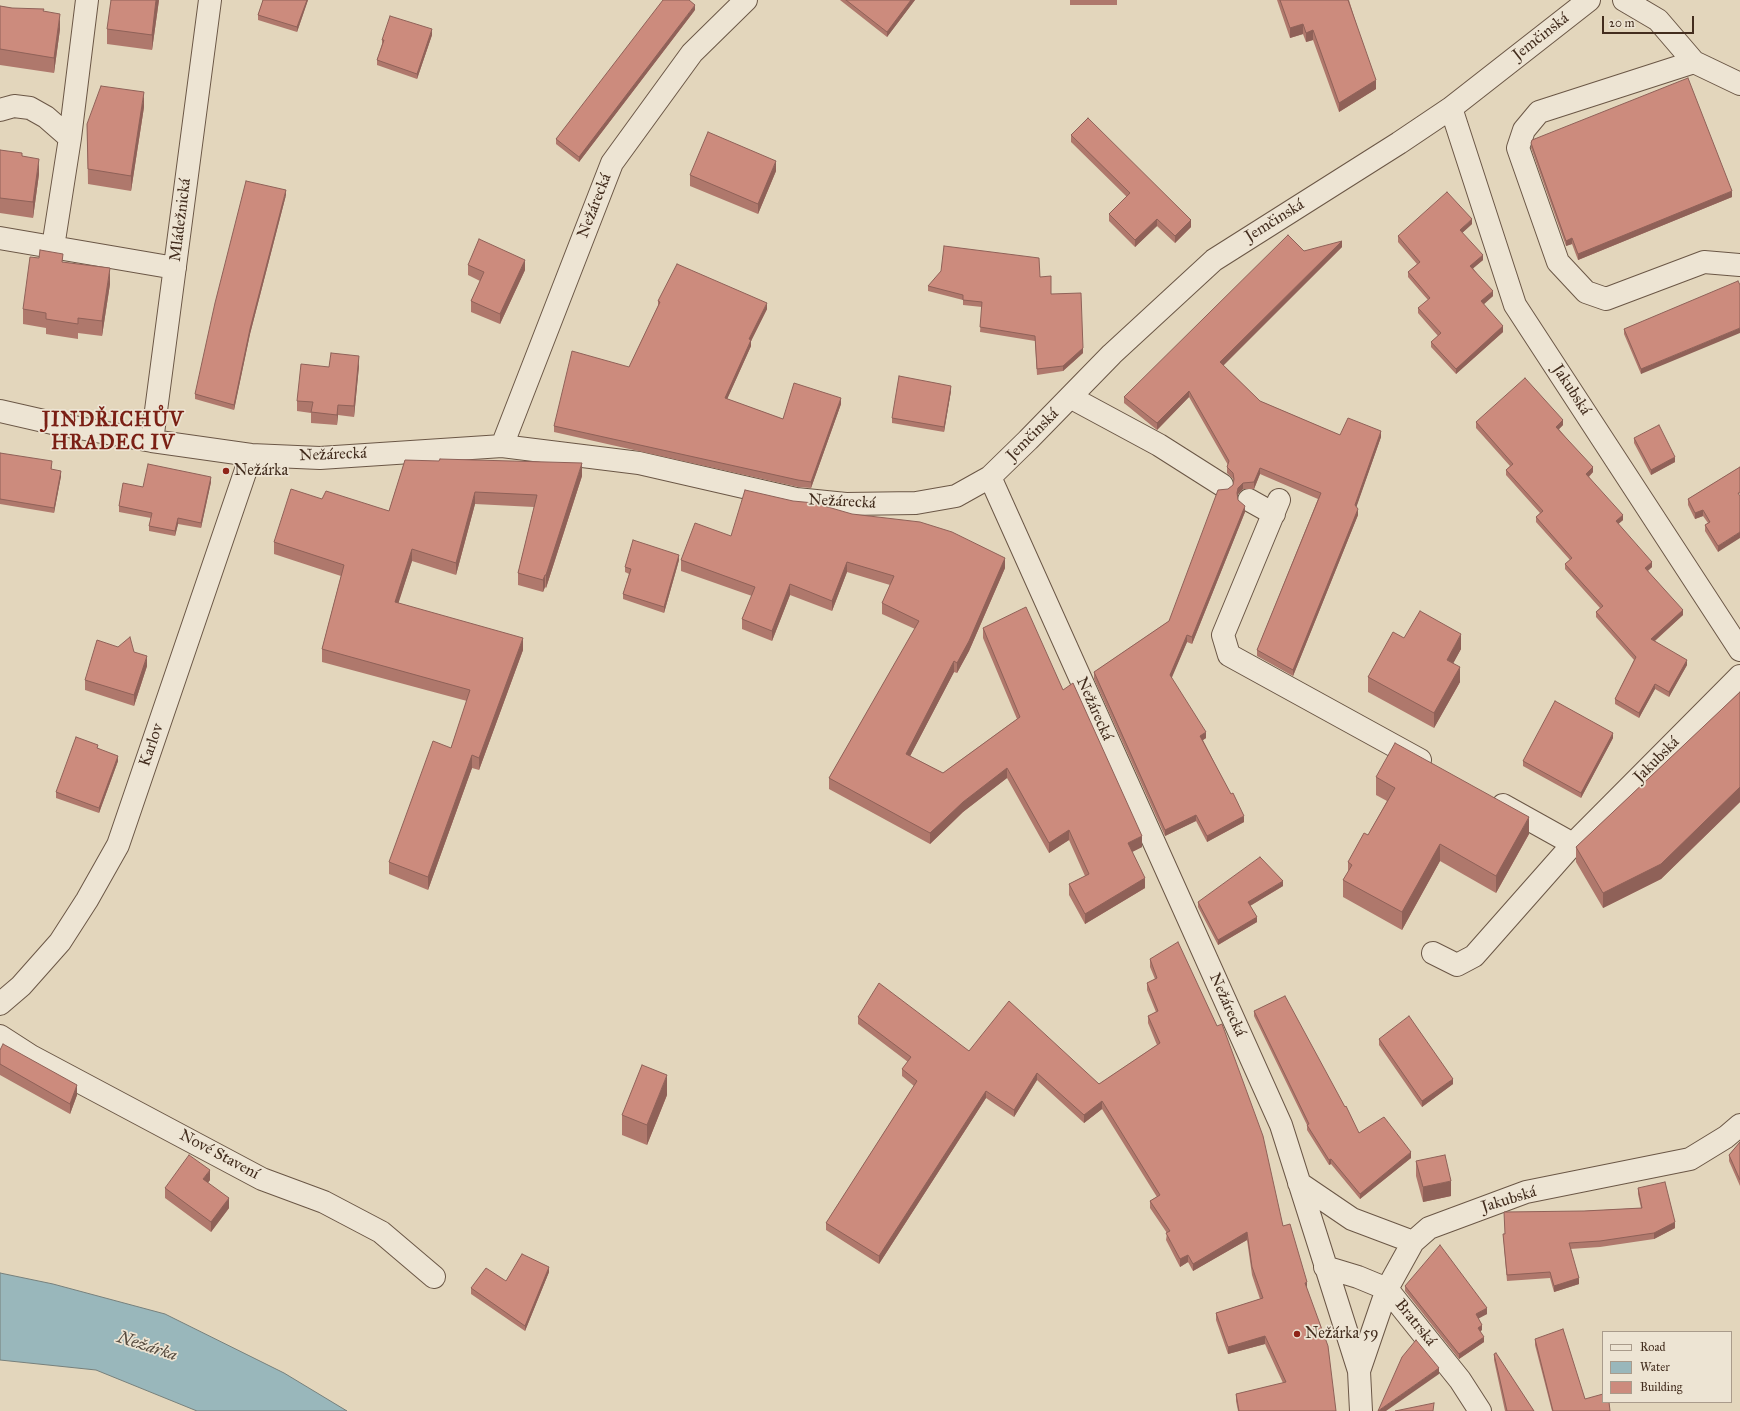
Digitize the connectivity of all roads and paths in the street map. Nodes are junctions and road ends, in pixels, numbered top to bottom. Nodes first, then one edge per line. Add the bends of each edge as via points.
1 (87, 0) edge
2 (210, 0) edge
3 (746, 0) edge
4 (1589, 0) edge
5 (1624, 0) edge
6 (1694, 62) junction
7 (1740, 84) edge
8 (1451, 108) junction
9 (0, 110) edge
10 (70, 138) junction
11 (0, 238) edge
12 (53, 247) junction
13 (1740, 265) edge
14 (175, 268) junction
15 (1070, 398) junction
16 (0, 411) edge
17 (152, 441) junction
18 (502, 446) junction
19 (251, 456) junction
20 (990, 477) junction
21 (1222, 485) dead end
22 (1249, 500) dead end
23 (1740, 650) edge
24 (1740, 676) edge
25 (1436, 769) edge
26 (1484, 795) edge
27 (1573, 844) junction
28 (1433, 953) dead end
29 (0, 1004) edge
30 (0, 1036) edge
31 (1740, 1125) edge
32 (1299, 1184) junction
33 (1413, 1242) junction
34 (1325, 1267) junction
35 (434, 1277) dead end
36 (1387, 1289) junction
37 (1359, 1371) junction
38 (1361, 1411) edge
39 (1480, 1411) edge

1 - 10 street
2 - 14 street, Mládežnická
3 - 18 street, Nežárecká via 692,53 612,163
4 - 8 street, Jemčinská
5 - 6 street via 1658,20
6 - 7 street
6 - 13 street via 1539,112 1524,130 1518,148 1558,262 1586,292 1606,299 1704,262
8 - 15 street, Jemčinská via 1399,144 1214,260 1112,354
8 - 23 street, Jakubská via 1515,305
9 - 10 street via 14,106 30,108 46,116
10 - 12 street
11 - 12 street
12 - 14 street
14 - 17 street, Mládežnická
15 - 20 street, Jemčinská
15 - 21 street via 1159,445
16 - 17 street, Nežárecká
17 - 19 street, Nežárecká
18 - 19 street, Nežárecká via 320,458
18 - 20 street, Nežárecká via 639,463 796,499 846,504 916,503 956,496
19 - 29 street, Karlov via 118,845 60,942 21,986
20 - 32 street, Nežárecká via 1282,1125
22 - 25 street via 1276,507 1223,635 1229,655
24 - 27 street, Jakubská
26 - 27 street
27 - 28 street, Jakubská via 1474,956 1457,965
30 - 35 street, Nové Stavení via 31,1056 262,1179 324,1202 381,1232
31 - 33 street, Jakubská via 1726,1137 1690,1159 1526,1192 1428,1228
32 - 33 street via 1352,1219
32 - 34 street, Nežárecká
33 - 36 street, Jakubská
34 - 36 street, Bratrská
34 - 37 street, Nežárecká
36 - 37 street, Jakubská
36 - 39 street, Bratrská via 1460,1380
37 - 38 street, Nežárecká

